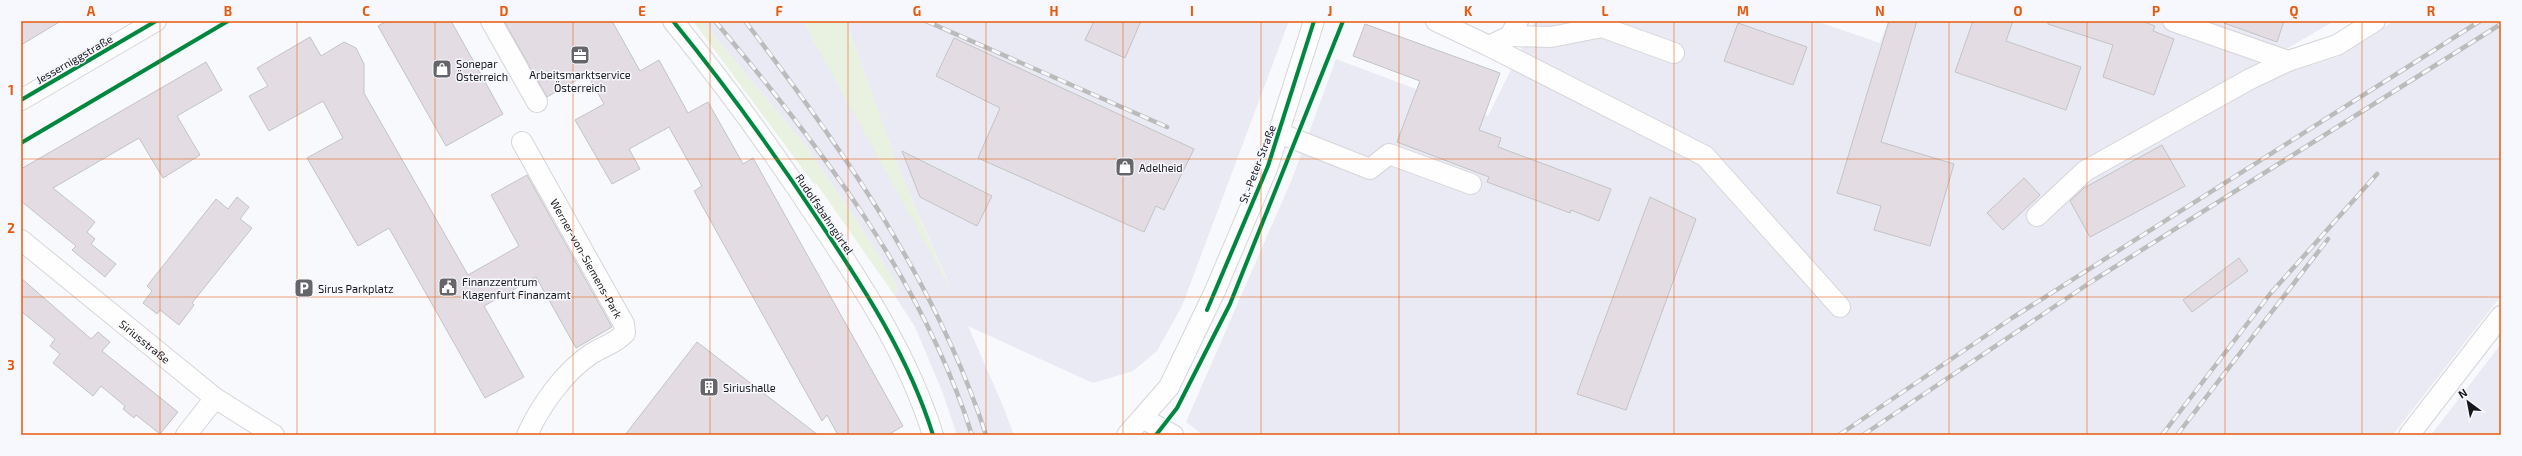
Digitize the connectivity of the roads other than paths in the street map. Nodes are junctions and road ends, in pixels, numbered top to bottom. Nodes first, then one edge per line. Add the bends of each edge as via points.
1 (156, 21) edge
2 (491, 21) edge
3 (673, 21) edge
4 (1314, 21) edge
5 (1436, 21) edge
6 (2173, 21) edge
7 (2376, 21) edge
8 (1514, 28) edge
9 (1489, 46) junction
10 (1674, 53) dead end
11 (2288, 62) junction
12 (21, 100) edge
13 (537, 102) dead end
14 (1279, 134) junction
15 (522, 142) dead end
16 (1471, 184) dead end
17 (2037, 216) dead end
18 (21, 240) edge
19 (1840, 307) dead end
20 (2498, 327) edge
21 (215, 398) junction
22 (1144, 419) junction
23 (186, 435) edge
24 (274, 435) edge
25 (527, 435) edge
26 (933, 435) edge
27 (1127, 435) edge
28 (1173, 435) edge
29 (2409, 435) edge

1 - 12 street, Jesserniggstraße
2 - 13 street
3 - 26 street, Rudolfsbahngürtel via 735,100 864,289 892,337 916,389
4 - 14 street, St.-Peter-Straße
5 - 9 street
6 - 11 street
7 - 11 street via 2337,45
8 - 9 street
8 - 10 street via 1551,37 1602,27
9 - 19 street via 1704,156
11 - 17 street via 2250,79 2085,171
14 - 16 street via 1370,169 1388,154
14 - 22 street, St.-Peter-Straße via 1265,173 1206,310 1169,387
15 - 25 street, Werner-von-Siemens-Park via 624,324 624,333 618,341 591,353 575,367 535,418
18 - 21 street, Siriusstraße
20 - 29 street
21 - 23 street
21 - 24 street, Siriusstraße
22 - 27 street, St.-Peter-Straße
22 - 28 street

